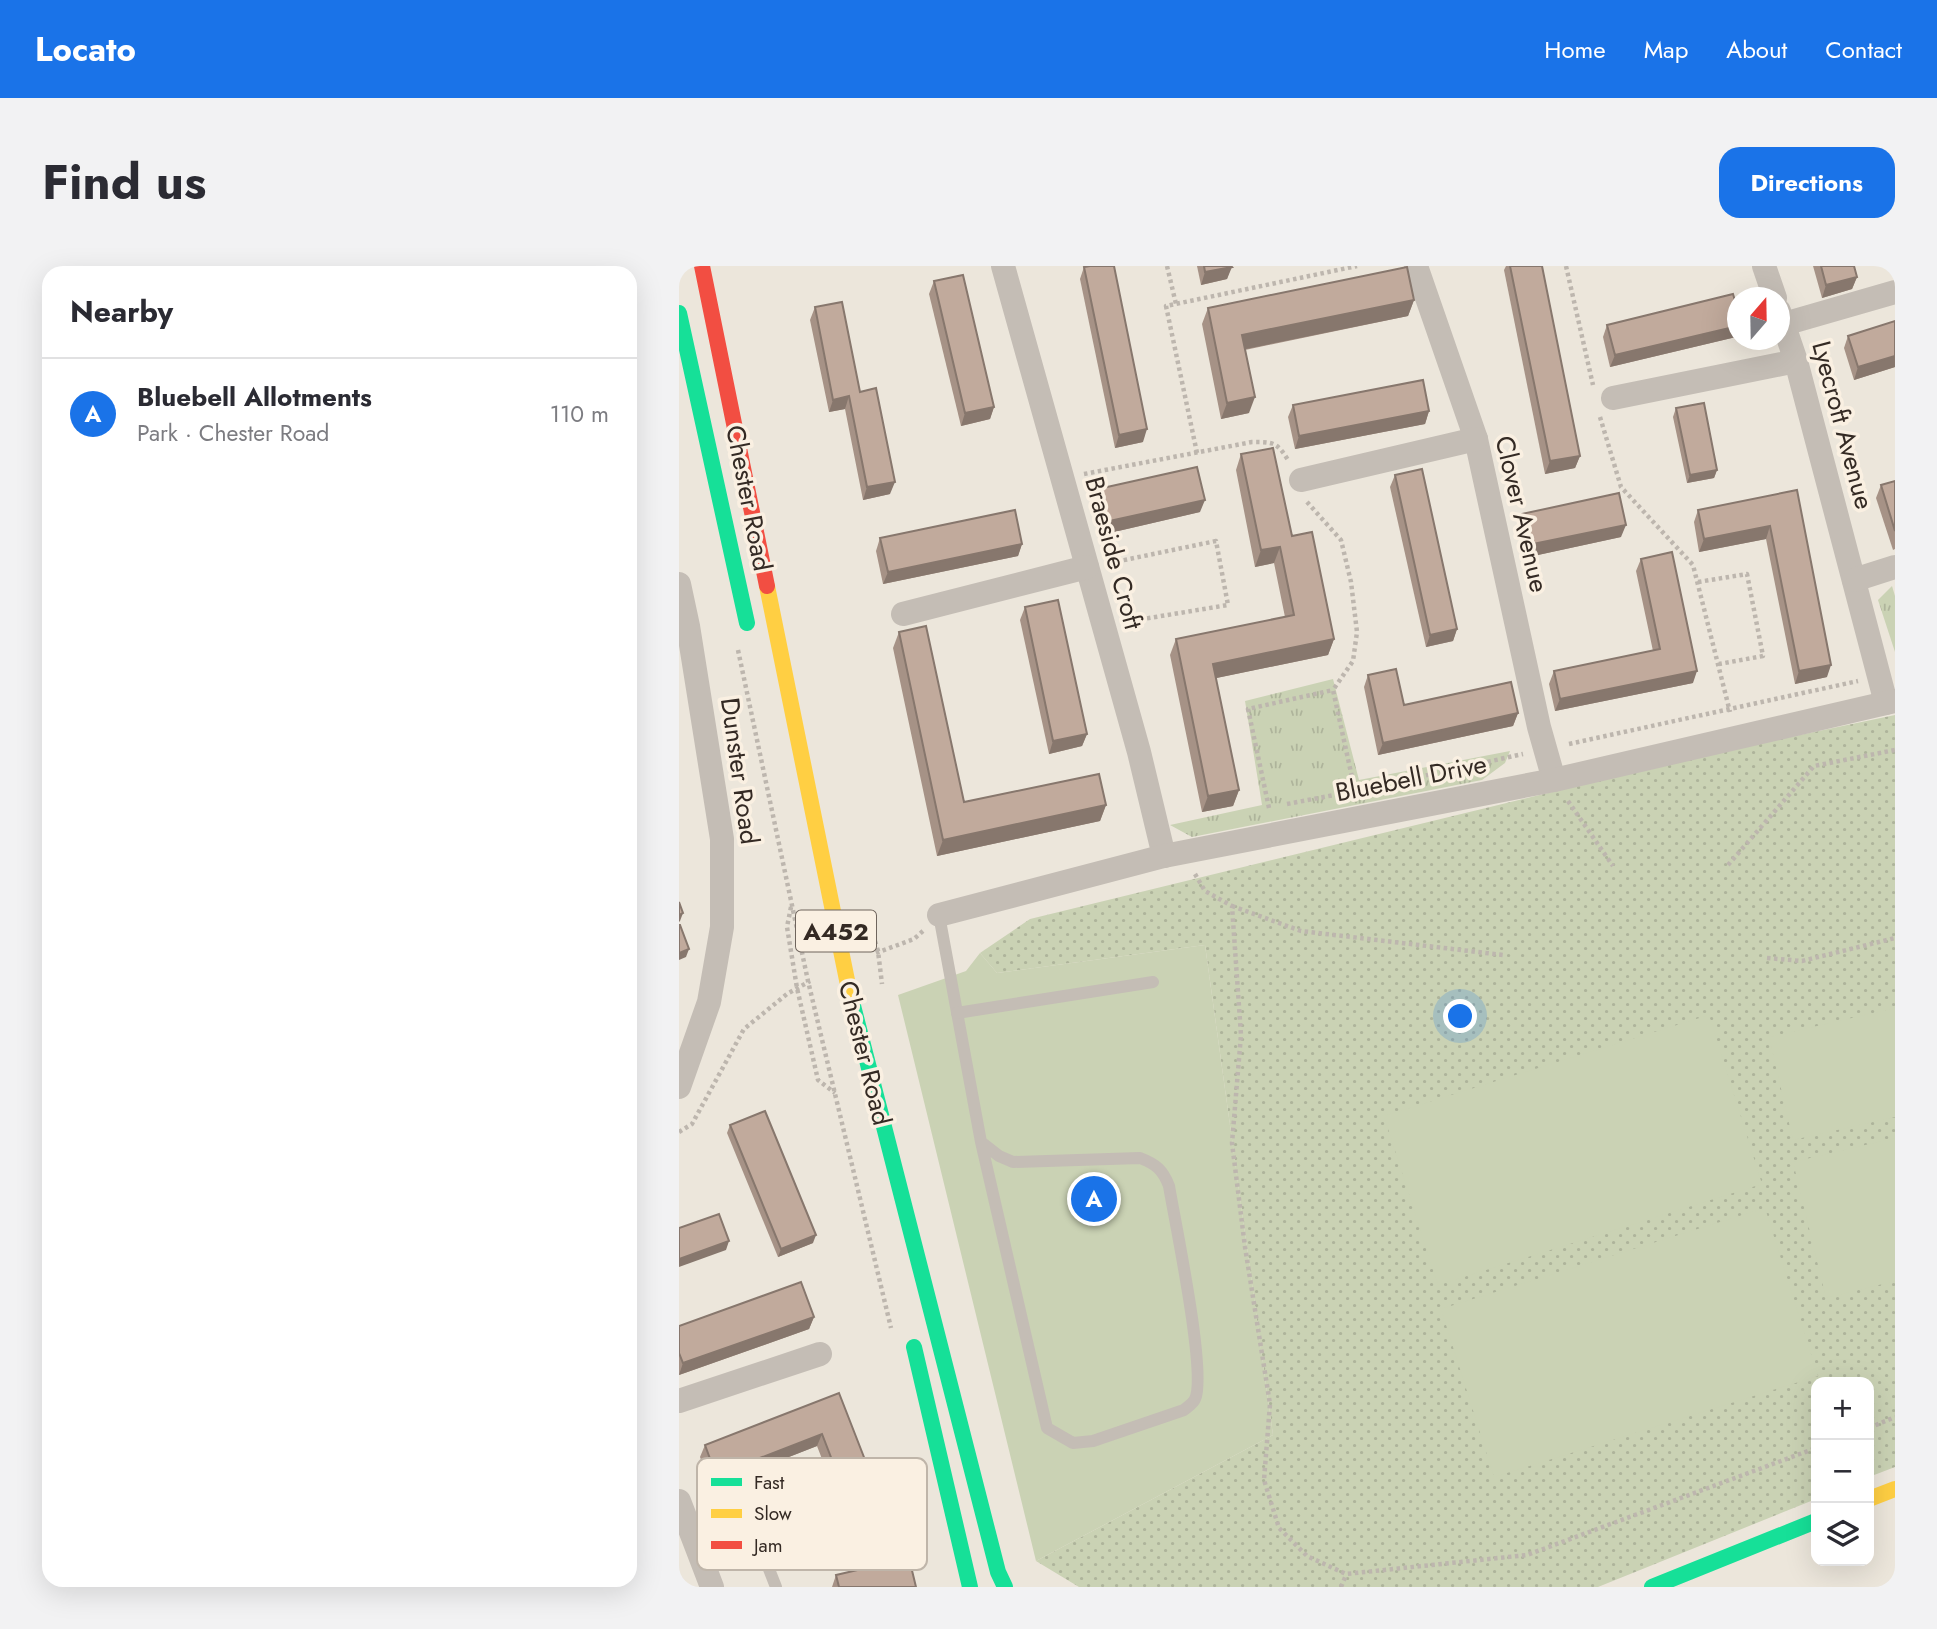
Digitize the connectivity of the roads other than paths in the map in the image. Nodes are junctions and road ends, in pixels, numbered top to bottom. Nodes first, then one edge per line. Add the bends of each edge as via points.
1 (702, 266) edge
2 (1003, 266) edge
3 (1416, 266) edge
4 (1764, 266) edge
5 (1771, 287) edge
6 (1895, 292) edge
7 (679, 313) edge
8 (1790, 316) edge
9 (1790, 342) edge
10 (1796, 360) junction
11 (1602, 400) road end
12 (1476, 439) junction
13 (1301, 480) road end
14 (1087, 568) junction
15 (1895, 568) edge
16 (1854, 580) junction
17 (679, 584) edge
18 (902, 614) dead end
19 (743, 640) road end
20 (689, 693) edge
21 (1891, 702) edge
22 (1554, 780) junction
23 (1173, 855) junction
24 (939, 915) joint
25 (1153, 982) dead end
26 (957, 1013) junction
27 (679, 1087) edge
28 (981, 1142) junction
29 (909, 1327) dead end
30 (820, 1354) dead end
31 (679, 1401) edge
32 (1895, 1489) edge
33 (1874, 1497) edge
34 (679, 1501) edge
35 (1811, 1523) edge
36 (697, 1548) edge
37 (705, 1570) edge
38 (769, 1570) edge
39 (712, 1587) edge
40 (776, 1587) edge
41 (970, 1587) edge
42 (1005, 1587) edge
43 (1652, 1587) edge

1 - 42 main road, Chester Road / A452 via 845,973
2 - 14 street, Braeside Croft
3 - 12 street, Clover Avenue
4 - 5 street
6 - 8 street, Lyecroft Avenue
7 - 19 main road, Chester Road
9 - 10 street, Lyecroft Avenue
10 - 11 street
10 - 16 street, Lyecroft Avenue
12 - 13 street
12 - 22 street, Clover Avenue
14 - 18 street
14 - 23 street, Braeside Croft
15 - 16 street
16 - 21 street, Lyecroft Avenue via 1879,676
17 - 20 street, Dunster Road
20 - 27 street, Dunster Road via 722,839 722,927 709,1002
21 - 22 street, Bluebell Drive
22 - 23 street, Bluebell Drive
23 - 24 street, Bluebell Drive
24 - 26 lane
25 - 26 lane
26 - 28 lane
28 - 28 lane via 1047,1428 1073,1443 1093,1441 1184,1410 1195,1401 1198,1385 1164,1172 1140,1158 1013,1162
29 - 41 main road
30 - 31 street
32 - 33 main road
34 - 36 street
35 - 43 main road
37 - 39 street
38 - 40 lane

